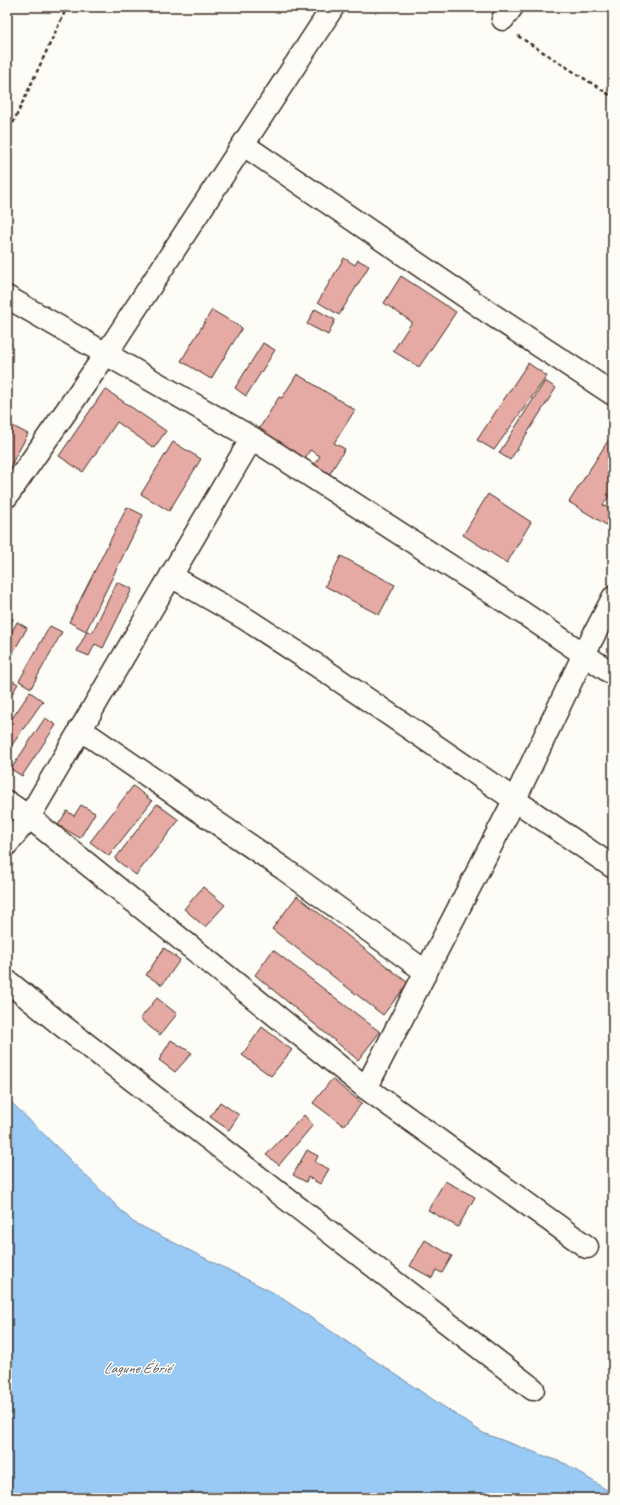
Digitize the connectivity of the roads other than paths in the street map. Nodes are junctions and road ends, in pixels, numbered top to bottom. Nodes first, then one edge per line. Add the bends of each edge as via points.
1 (332, 7) edge
2 (244, 145) junction
3 (7, 297) edge
4 (106, 354) junction
5 (613, 394) edge
6 (252, 438) junction
7 (7, 496) edge
8 (171, 576) junction
9 (613, 598) edge
10 (584, 654) junction
11 (613, 674) edge
12 (80, 729) junction
13 (514, 799) junction
14 (7, 802) edge
15 (29, 817) junction
16 (7, 844) edge
17 (613, 867) edge
18 (426, 972) junction
19 (7, 981) edge
20 (366, 1088) junction
21 (587, 1247) dead end
22 (533, 1389) dead end

1 - 2 street
2 - 4 street
2 - 5 street
3 - 4 street
4 - 6 street
4 - 7 street
6 - 8 street
6 - 10 street
8 - 12 street
8 - 13 street via 246,619
9 - 10 street
10 - 11 street
10 - 13 street
12 - 15 street
12 - 18 street
13 - 17 street
13 - 18 street
14 - 15 street
15 - 16 street
15 - 20 street
18 - 20 street
19 - 22 street
20 - 21 street

